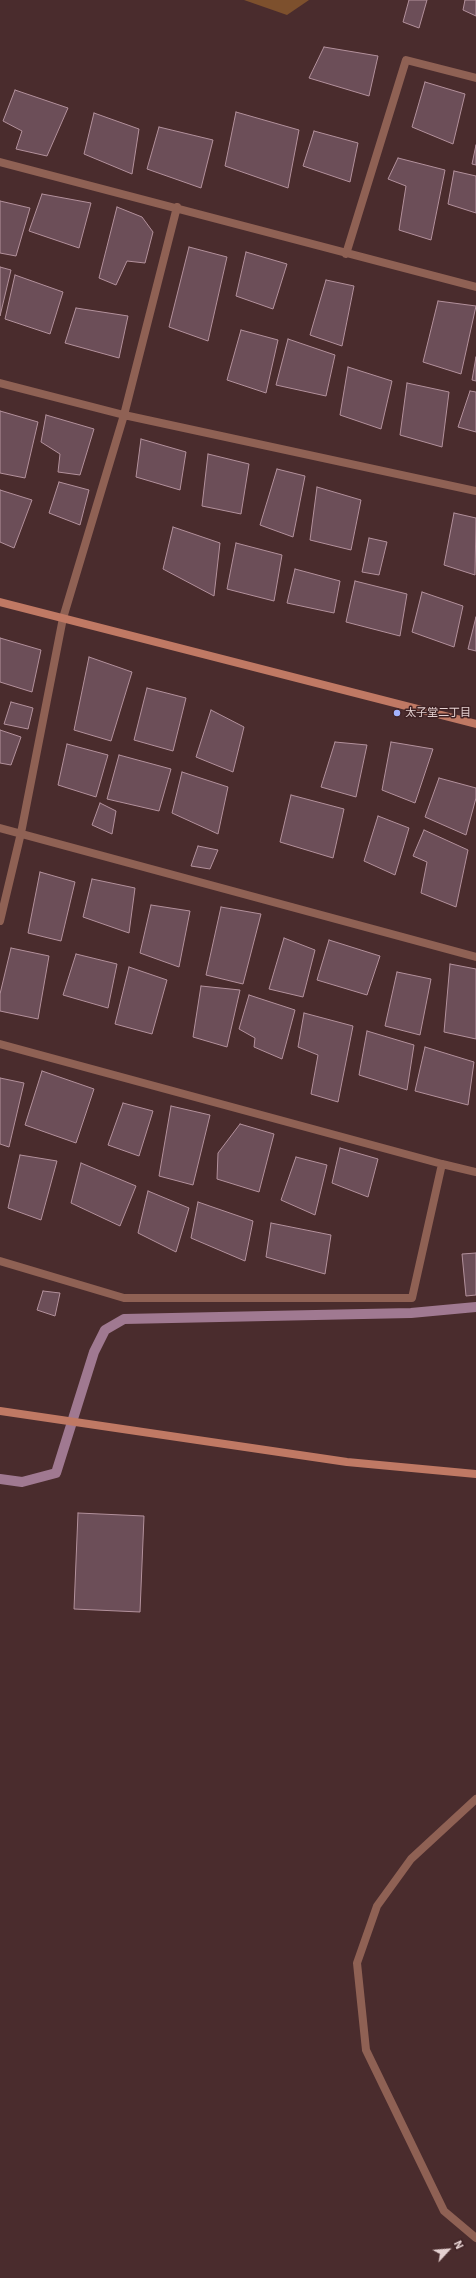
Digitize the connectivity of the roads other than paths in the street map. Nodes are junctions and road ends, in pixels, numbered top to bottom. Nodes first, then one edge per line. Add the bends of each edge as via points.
1 (476, 78) edge
2 (0, 162) edge
3 (177, 207) junction
4 (346, 254) junction
5 (476, 287) edge
6 (0, 383) edge
7 (124, 415) junction
8 (476, 491) edge
9 (0, 602) edge
10 (63, 618) junction
11 (476, 724) edge
12 (0, 828) edge
13 (21, 833) junction
14 (0, 920) edge
15 (476, 957) edge
16 (0, 1044) edge
17 (442, 1164) junction
18 (476, 1172) edge
19 (0, 1261) edge
20 (0, 1411) edge
21 (476, 1474) edge
22 (476, 1799) edge
23 (476, 2238) edge

1 - 4 street via 406,60
2 - 3 street
3 - 4 street
3 - 7 street
4 - 5 street
6 - 7 street
7 - 8 street
7 - 10 street
9 - 10 street
10 - 11 street
10 - 13 street
12 - 13 street
13 - 14 street
13 - 15 street
16 - 17 street
17 - 18 street
17 - 19 street via 412,1298 124,1298
20 - 21 street via 347,1462
22 - 23 street via 411,1859 376,1906 357,1963 366,2050 444,2211

